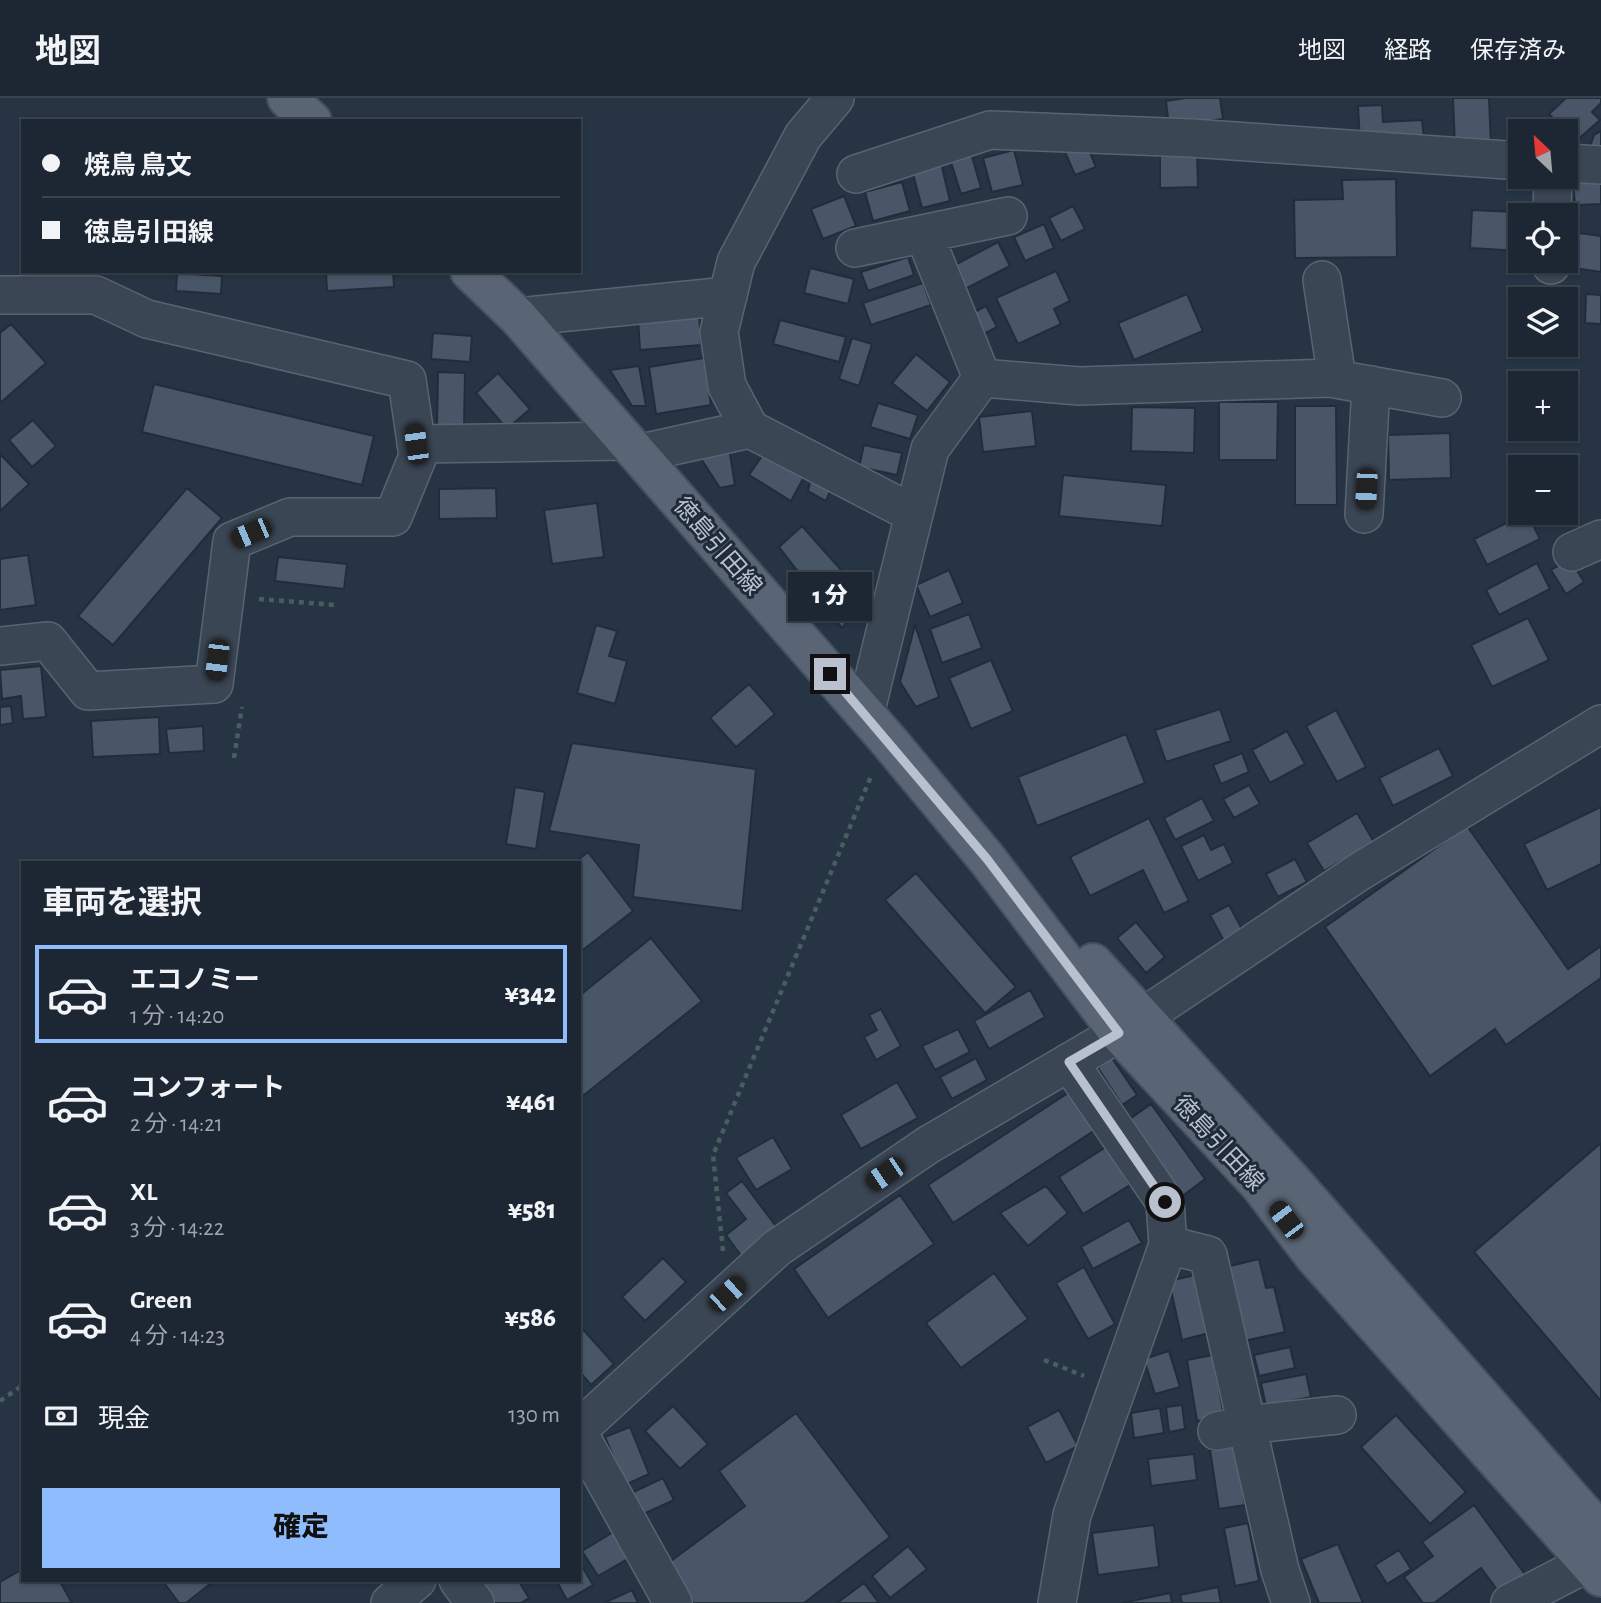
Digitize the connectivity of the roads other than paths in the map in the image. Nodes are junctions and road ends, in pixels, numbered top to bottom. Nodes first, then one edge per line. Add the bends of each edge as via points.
1 (287, 98) edge
2 (835, 98) edge
3 (310, 119) edge
4 (1508, 160) edge
5 (1578, 164) edge
6 (1601, 165) edge
7 (856, 174) dead end
8 (1008, 216) dead end
9 (924, 234) junction
10 (855, 248) dead end
11 (472, 273) edge
12 (1322, 280) dead end
13 (0, 295) edge
14 (728, 296) junction
15 (518, 317) junction
16 (982, 379) junction
17 (1354, 382) junction
18 (1442, 398) dead end
19 (750, 429) junction
20 (416, 444) junction
21 (631, 447) junction
22 (914, 514) junction
23 (1364, 514) dead end
24 (0, 646) edge
25 (1601, 724) edge
26 (876, 727) junction
27 (1131, 1024) junction
28 (1069, 1062) junction
29 (1168, 1245) junction
30 (1337, 1415) dead end
31 (1232, 1428) junction
32 (581, 1430) edge
33 (581, 1436) edge
34 (1597, 1543) edge
35 (415, 1582) edge
36 (459, 1582) edge
37 (390, 1603) edge
38 (475, 1603) edge
39 (673, 1603) edge
40 (1057, 1603) edge
41 (1291, 1603) edge
42 (1510, 1603) edge

1 - 3 main road
2 - 14 street via 803,136 736,262
4 - 7 street via 1191,138 990,130
5 - 6 street
8 - 9 street
9 - 10 street
9 - 16 street
11 - 15 main road, 徳島引田線
12 - 17 street
13 - 20 street via 96,295 147,319 407,380
14 - 15 street
14 - 19 street via 719,332 727,386
15 - 21 main road, 徳島引田線
16 - 17 street via 1079,386
16 - 22 street via 929,449
17 - 18 street
17 - 23 street
19 - 21 street
19 - 22 street
20 - 21 street
20 - 24 street via 418,456 393,517 290,517 232,541 214,684 88,691 48,641
21 - 26 main road, 徳島引田線
22 - 26 street
25 - 27 street via 1359,872
26 - 27 main road, 徳島引田線
27 - 28 street
27 - 34 main road, 徳島引田線 via 1291,1180
28 - 29 street via 1165,1202
28 - 32 street via 928,1145 777,1248
29 - 31 street via 1208,1255
29 - 40 street via 1072,1515
30 - 31 street
31 - 41 street
33 - 39 street
34 - 42 street
35 - 37 street
36 - 38 street

